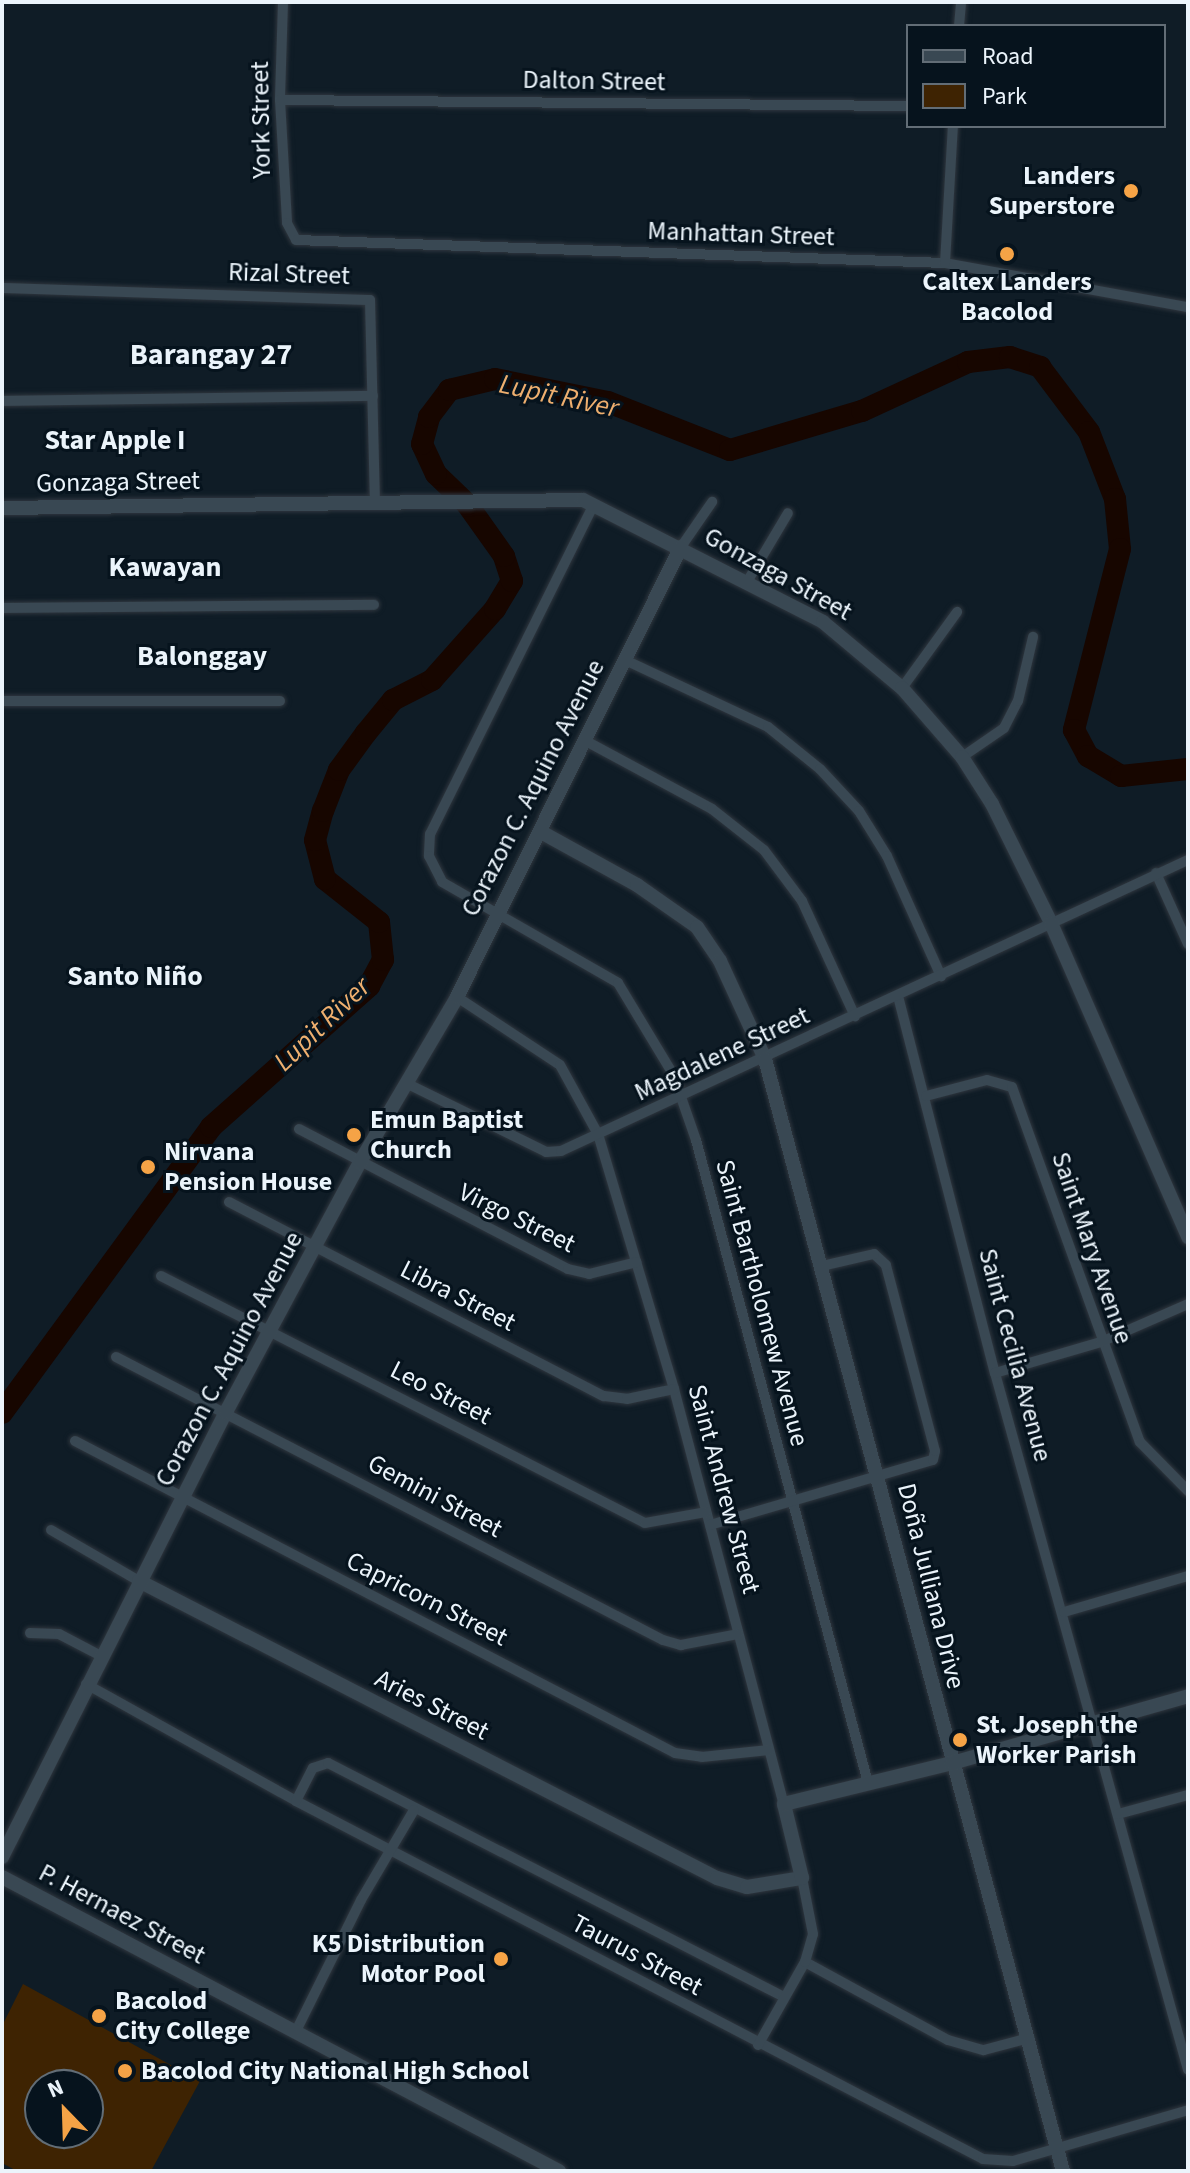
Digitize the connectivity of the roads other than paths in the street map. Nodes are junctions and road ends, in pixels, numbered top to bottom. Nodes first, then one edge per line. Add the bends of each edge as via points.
1 (283, 2) edge
2 (961, 2) edge
3 (959, 24) edge
4 (280, 100) junction
5 (906, 106) edge
6 (953, 128) edge
7 (291, 236) joint
8 (945, 263) junction
9 (2, 288) edge
10 (1188, 307) edge
11 (373, 396) junction
12 (2, 401) edge
13 (712, 502) dead end
14 (375, 503) junction
15 (594, 504) junction
16 (2, 508) edge
17 (788, 513) dead end
18 (681, 547) junction
19 (747, 582) junction
20 (374, 605) dead end
21 (2, 608) edge
22 (957, 612) dead end
23 (1033, 637) dead end
24 (625, 660) junction
25 (902, 688) junction
26 (2, 701) edge
27 (280, 701) dead end
28 (584, 740) junction
29 (962, 757) junction
30 (541, 832) junction
31 (1188, 860) edge
32 (1156, 873) junction
33 (497, 912) junction
34 (1051, 923) junction
35 (1188, 944) edge
36 (941, 976) junction
37 (898, 996) junction
38 (457, 997) junction
39 (855, 1016) junction
40 (765, 1059) junction
41 (410, 1085) junction
42 (926, 1096) junction
43 (681, 1098) junction
44 (299, 1129) dead end
45 (598, 1134) junction
46 (360, 1162) junction
47 (229, 1202) dead end
48 (1188, 1237) edge
49 (315, 1247) junction
50 (637, 1262) junction
51 (822, 1266) junction
52 (161, 1276) dead end
53 (1188, 1304) edge
54 (271, 1330) junction
55 (1101, 1342) junction
56 (116, 1357) dead end
57 (995, 1373) junction
58 (674, 1389) junction
59 (226, 1412) junction
60 (75, 1441) dead end
61 (879, 1478) junction
62 (1188, 1491) edge
63 (184, 1498) junction
64 (792, 1503) junction
65 (706, 1512) junction
66 (710, 1525) junction
67 (51, 1530) dead end
68 (1188, 1576) edge
69 (139, 1581) junction
70 (1064, 1612) junction
71 (30, 1633) dead end
72 (738, 1634) junction
73 (103, 1657) junction
74 (86, 1684) junction
75 (1188, 1696) edge
76 (1092, 1724) junction
77 (769, 1750) junction
78 (952, 1763) junction
79 (868, 1783) junction
80 (1188, 1795) edge
81 (296, 1801) junction
82 (784, 1804) junction
83 (414, 1810) junction
84 (1118, 1814) junction
85 (391, 1848) junction
86 (2, 1857) edge
87 (2, 1877) edge
88 (802, 1878) junction
89 (805, 1962) junction
90 (784, 1997) junction
91 (296, 2031) junction
92 (1029, 2038) junction
93 (758, 2045) junction
94 (1188, 2070) edge
95 (1188, 2110) edge
96 (1058, 2150) junction
97 (559, 2171) edge
98 (1063, 2171) edge

1 - 4 street, York Street
2 - 3 street
4 - 5 street, Dalton Street
4 - 7 street, York Street
6 - 8 street
7 - 8 street, Manhattan Street via 303,242
8 - 10 street, Manhattan Street
9 - 11 street, Rizal Street via 370,300
11 - 12 street
11 - 14 street, Rizal Street
13 - 18 street
14 - 15 street, Gonzaga Street via 558,499
14 - 16 street, Gonzaga Street
15 - 18 street, Gonzaga Street
15 - 33 street, Saint Bartholomew Avenue via 430,834 433,872
17 - 19 street
18 - 19 street, Gonzaga Street
18 - 24 street, Corazon C. Aquino Avenue
19 - 25 street, Gonzaga Street via 847,639
20 - 21 street
22 - 25 street
23 - 29 street via 1018,701 1004,728
24 - 28 street, Corazon C. Aquino Avenue
24 - 36 street via 768,727 820,769 859,811 887,856
25 - 29 street, Gonzaga Street
26 - 27 street
28 - 30 street, Corazon C. Aquino Avenue
28 - 39 street via 712,809 764,850 802,901
29 - 34 street, Gonzaga Street via 992,804
30 - 33 street, Corazon C. Aquino Avenue
30 - 40 street, Doña Julliana Drive via 637,885 697,927 720,961
31 - 32 street, Magdalene Street
32 - 34 street, Magdalene Street
32 - 35 street
33 - 38 street, Corazon C. Aquino Avenue
33 - 43 street, Saint Bartholomew Avenue via 618,983 656,1042
34 - 36 street, Magdalene Street
34 - 48 street, Gonzaga Street
36 - 37 street, Magdalene Street
37 - 39 street, Magdalene Street
37 - 42 street, Saint Cecilia Avenue
38 - 41 street, Corazon C. Aquino Avenue
38 - 45 street, Saint Andrew Street via 560,1065
39 - 40 street, Magdalene Street
40 - 43 street, Magdalene Street
40 - 51 street, Doña Julliana Drive
41 - 45 street, Magdalene Street via 546,1152
41 - 46 street, Corazon C. Aquino Avenue
42 - 55 street, Saint Mary Avenue via 987,1080 1012,1087
42 - 57 street, Saint Cecilia Avenue
43 - 45 street, Magdalene Street
43 - 64 street, Saint Bartholomew Avenue
44 - 46 street, Virgo Street
45 - 50 street, Saint Andrew Street
46 - 49 street, Corazon C. Aquino Avenue
46 - 50 street, Virgo Street via 568,1269 589,1274
47 - 49 street, Libra Street
49 - 54 street, Corazon C. Aquino Avenue
49 - 58 street, Libra Street via 604,1396 627,1399
50 - 58 street, Saint Andrew Street
51 - 61 street, Doña Julliana Drive
51 - 61 street via 874,1254 886,1265 935,1451 927,1464
52 - 54 street, Leo Street
53 - 55 street
54 - 59 street, Corazon C. Aquino Avenue
54 - 65 street, Leo Street via 645,1523
55 - 57 street
55 - 62 street, Saint Mary Avenue via 1145,1451
56 - 59 street, Gemini Street
57 - 70 street, Saint Cecilia Avenue
58 - 65 street, Saint Andrew Street
59 - 63 street, Corazon C. Aquino Avenue
59 - 72 street, Gemini Street via 663,1640 681,1645
60 - 63 street, Capricorn Street
61 - 64 street
61 - 78 street, Doña Julliana Drive
63 - 69 street, Corazon C. Aquino Avenue
63 - 77 street, Capricorn Street via 675,1753 702,1757
64 - 66 street
64 - 79 street, Saint Bartholomew Avenue
65 - 66 street, Saint Andrew Street
66 - 72 street, Saint Andrew Street
67 - 69 street, Aries Street
68 - 70 street
69 - 73 street, Corazon C. Aquino Avenue
69 - 88 street, Aries Street via 717,1878 747,1887
70 - 76 street, Saint Cecilia Avenue
71 - 73 street via 59,1634
72 - 77 street, Saint Andrew Street
73 - 74 street, Corazon C. Aquino Avenue
74 - 81 street, Taurus Street
74 - 86 street, Corazon C. Aquino Avenue
75 - 76 street
76 - 78 street
76 - 84 street, Saint Cecilia Avenue
77 - 82 street, Saint Andrew Street
78 - 79 street
78 - 92 street, Doña Julliana Drive
79 - 82 street
80 - 84 street
81 - 83 street via 319,1762
81 - 85 street, Taurus Street
82 - 88 street, Saint Andrew Street
83 - 85 street
83 - 90 street
84 - 94 street, Saint Cecilia Avenue
85 - 91 street
85 - 93 street, Taurus Street
87 - 91 street, P. Hernaez Street
88 - 89 street, Saint Andrew Street via 813,1934
89 - 90 street, Saint Andrew Street
89 - 92 street via 948,2040 984,2050
90 - 93 street, Saint Andrew Street
91 - 97 street, P. Hernaez Street
92 - 96 street, Doña Julliana Drive
93 - 96 street, Taurus Street via 983,2159 1013,2161
95 - 96 street, Taurus Street
96 - 98 street, Doña Julliana Drive

